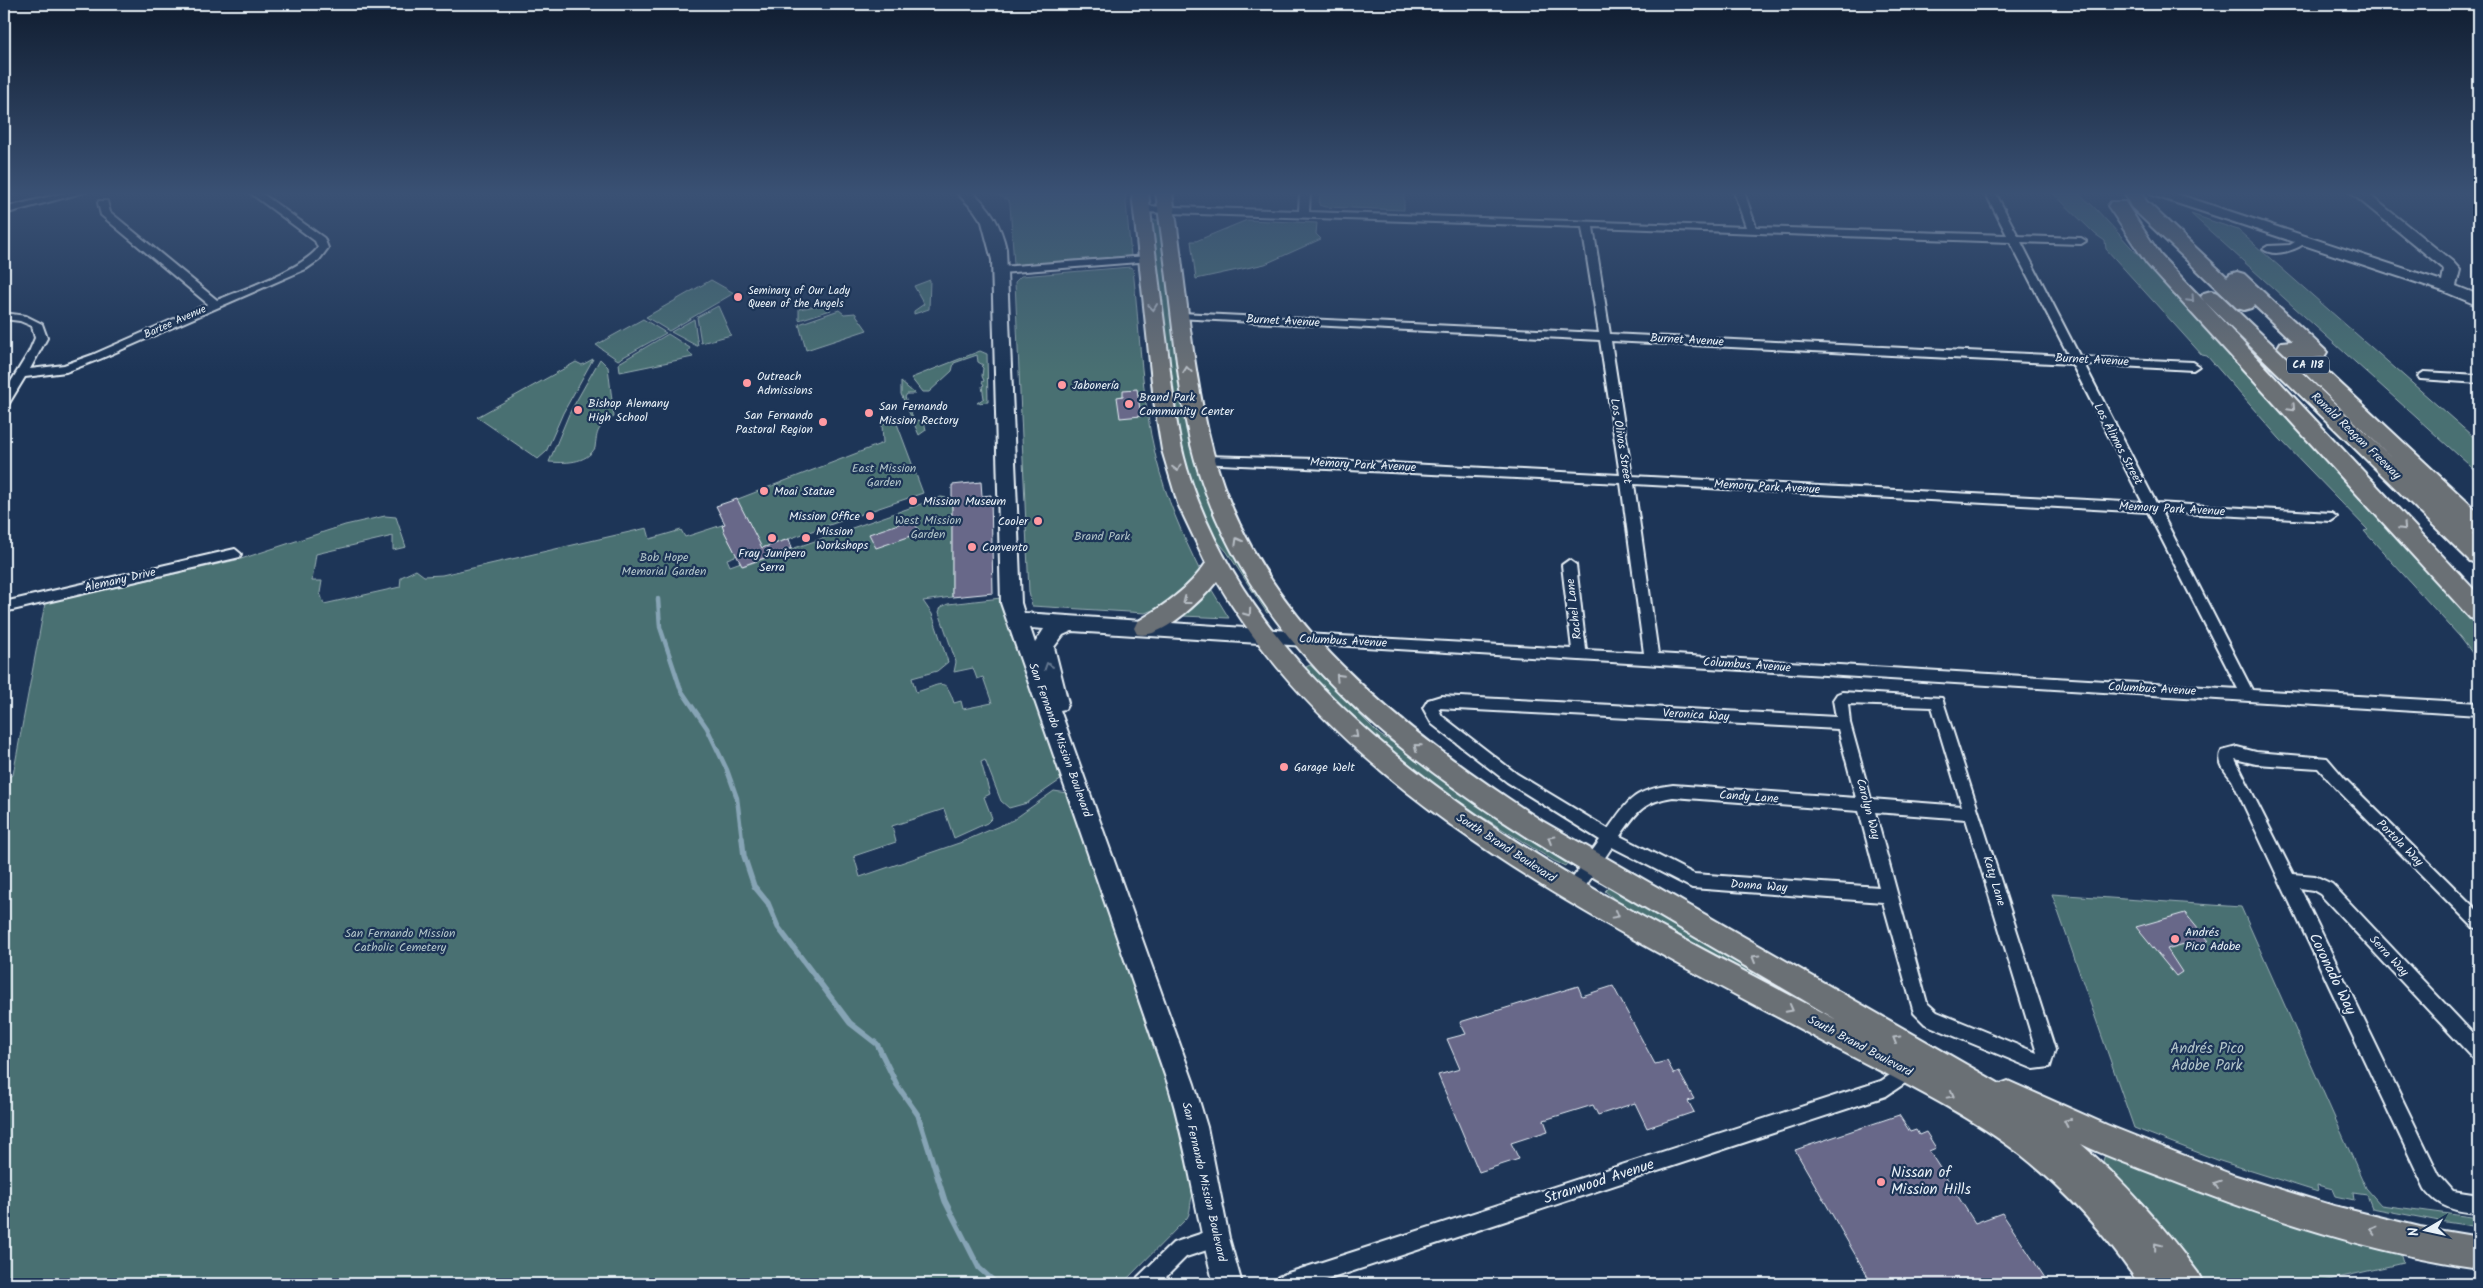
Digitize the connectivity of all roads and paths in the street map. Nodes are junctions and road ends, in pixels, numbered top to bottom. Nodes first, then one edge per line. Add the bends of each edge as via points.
1 (152, 252) edge
2 (321, 252) edge
3 (998, 252) edge
4 (1146, 252) edge
5 (1172, 252) edge
6 (1591, 252) edge
7 (2020, 252) edge
8 (2151, 252) edge
9 (2166, 252) edge
10 (2185, 252) edge
11 (2214, 252) edge
12 (2340, 252) edge
13 (2432, 252) edge
14 (1147, 259) junction
15 (1000, 270) junction
16 (2448, 288) junction
17 (2479, 301) edge
18 (215, 304) junction
19 (4, 316) edge
20 (1181, 316) junction
21 (1604, 336) junction
22 (2074, 359) junction
23 (2193, 366) dead end
24 (22, 374) junction
25 (2424, 376) dead end
26 (2479, 379) edge
27 (4, 402) edge
28 (1204, 460) junction
29 (1627, 480) junction
30 (2479, 506) edge
31 (2152, 508) junction
32 (2330, 517) dead end
33 (2472, 532) edge
34 (235, 554) dead end
35 (2479, 556) edge
36 (1217, 563) junction
37 (1569, 565) dead end
38 (2479, 566) edge
39 (4, 607) edge
40 (2479, 611) edge
41 (1016, 620) junction
42 (1071, 623) junction
43 (1145, 628) junction
44 (1267, 637) junction
45 (1305, 639) junction
46 (1580, 654) junction
47 (1652, 659) junction
48 (2248, 695) junction
49 (1430, 708) joint
50 (2479, 709) edge
51 (1843, 722) junction
52 (1056, 730) junction
53 (2322, 762) joint
54 (1867, 805) junction
55 (1972, 812) junction
56 (1611, 839) junction
57 (1593, 864) junction
58 (2287, 880) junction
59 (1573, 892) junction
60 (1890, 897) junction
61 (2479, 922) edge
62 (2479, 1052) edge
63 (1938, 1064) junction
64 (1908, 1072) junction
65 (2479, 1204) edge
66 (1215, 1238) junction
67 (2479, 1253) edge
68 (1145, 1284) edge
69 (1228, 1284) edge
70 (1285, 1284) edge
71 (2158, 1284) edge
72 (2186, 1284) edge

1 - 18 street
2 - 18 street, Bartee Avenue via 302,267
3 - 15 main road, San Fernando Mission Boulevard
4 - 14 main road, South Brand Boulevard
5 - 20 main road, South Brand Boulevard
6 - 21 street, Los Olivos Street
7 - 22 street, Los Alimos Street
8 -> 40 highway via 2154,260
9 - 33 highway, Ronald Reagan Freeway / CA 118
10 - 33 highway, CA 118
11 - 30 highway, CA 118
12 - 16 main road
13 - 16 main road via 2452,270
14 - 15 street
14 -> 36 main road, South Brand Boulevard via 1171,445 1190,508
15 - 41 main road, San Fernando Mission Boulevard via 1009,590
16 - 17 main road
18 - 24 street, Bartee Avenue via 85,362
19 - 24 street via 31,321 40,330 40,344
20 - 21 street, Burnet Avenue
28 -> 20 main road, South Brand Boulevard via 1190,394
21 - 22 street, Burnet Avenue
21 - 29 street, Los Olivos Street
22 - 23 street, Burnet Avenue
22 - 31 street, Los Alimos Street
24 - 27 street
25 - 26 street
28 - 29 street, Memory Park Avenue via 1305,462
45 -> 28 main road, South Brand Boulevard via 1273,598 1236,538
29 - 31 street, Memory Park Avenue
29 - 47 street, Los Olivos Street
31 - 32 street, Memory Park Avenue
31 - 48 street, Los Alimos Street
33 - 35 highway, Ronald Reagan Freeway / CA 118
33 - 38 highway
34 - 39 street, Alemany Drive
36 -> 43 main road via 1197,592
36 -> 44 main road, South Brand Boulevard via 1251,618
37 - 46 street, Rachel Lane
41 - 42 main road, Columbus Avenue
41 - 52 main road, San Fernando Mission Boulevard
42 - 43 main road, Columbus Avenue
52 -> 42 main road via 1058,700 1043,648 1049,634
43 - 44 main road, Columbus Avenue
44 - 45 main road, Columbus Avenue
44 -> 59 main road, South Brand Boulevard via 1302,682 1332,713 1400,774 1446,809
45 - 46 street, Columbus Avenue
57 -> 45 main road, South Brand Boulevard via 1521,821 1423,752 1364,702
46 - 47 street, Columbus Avenue
47 - 48 street, Columbus Avenue
48 - 50 street, Columbus Avenue
49 - 51 street, Veronica Way via 1441,702
49 - 56 street, Donna Way via 1437,720 1512,778
51 - 54 street, Carolyn Way
51 - 55 street, Katy Lane via 1842,698 1937,702
52 - 66 main road, San Fernando Mission Boulevard via 1181,1084 1194,1127
53 - 58 street, Coronado Way via 2256,758 2237,753 2227,755 2229,765 2238,776
53 - 61 street, Portola Way
54 - 55 street, Candy Lane
54 - 56 street, Candy Lane via 1673,791 1652,794 1634,804
54 - 60 street, Carolyn Way
55 - 60 street, Katy Lane via 2046,1050 2044,1061 2034,1061 1931,1018 1920,1007
56 - 57 street, Candy Lane
56 - 60 street, Donna Way via 1692,881
57 - 59 street, Candy Lane
63 -> 57 main road, South Brand Boulevard
58 - 62 street, Serra Way via 2315,883 2326,889
58 - 65 street, Coronado Way via 2439,1194 2458,1202
59 -> 64 main road, South Brand Boulevard
67 -> 63 main road via 2334,1221 2204,1180 2099,1137
72 -> 63 main road, South Brand Boulevard via 2132,1216 2090,1171 2046,1134
64 - 70 street, Stranwood Avenue via 1886,1088
64 -> 71 main road, South Brand Boulevard via 2013,1131 2054,1163 2127,1239
66 - 68 street via 1180,1250
66 - 69 main road, San Fernando Mission Boulevard

